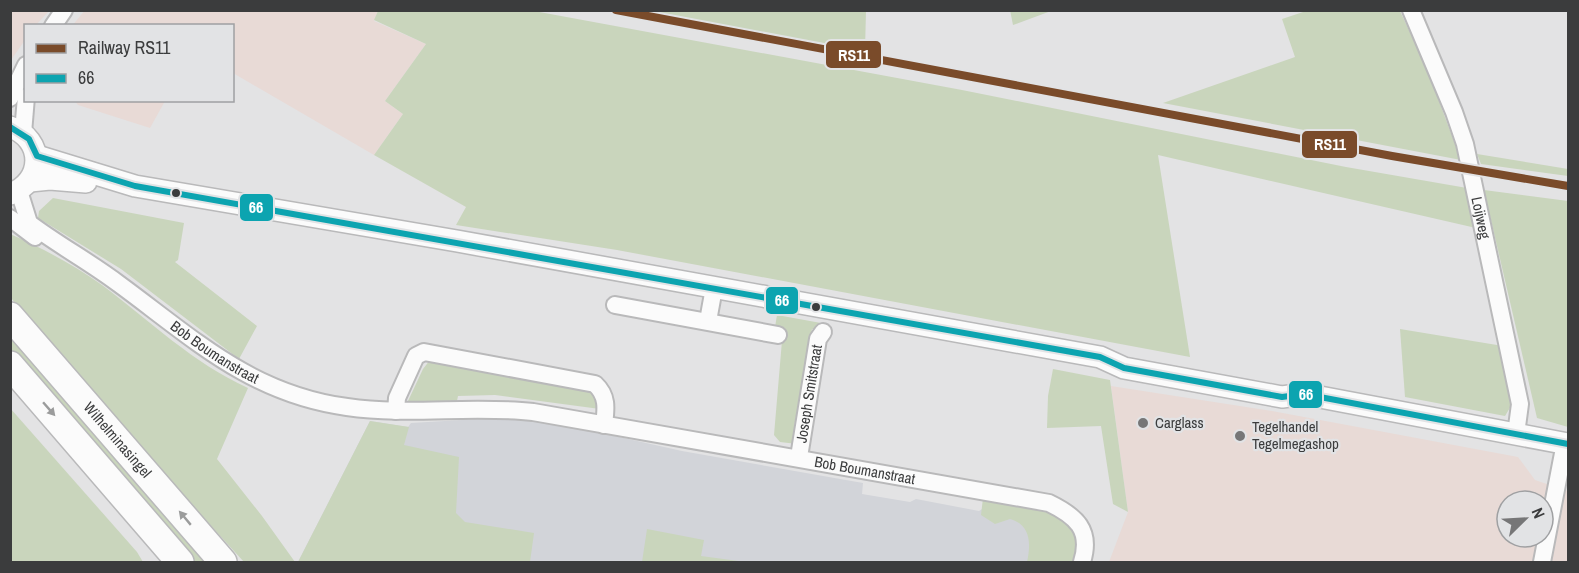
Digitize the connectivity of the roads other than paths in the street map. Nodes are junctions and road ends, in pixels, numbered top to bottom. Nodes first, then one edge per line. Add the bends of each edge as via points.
1 (64, 10) edge
2 (1411, 10) edge
3 (54, 24) edge
4 (24, 69) edge
5 (10, 98) edge
6 (25, 102) edge
7 (17, 130) edge
8 (37, 156) junction
9 (135, 186) junction
10 (20, 189) edge
11 (10, 218) edge
12 (53, 241) junction
13 (714, 288) junction
14 (615, 306) dead end
15 (10, 316) edge
16 (708, 321) junction
17 (823, 332) dead end
18 (778, 335) dead end
19 (10, 365) edge
20 (396, 411) junction
21 (604, 425) junction
22 (1515, 434) junction
23 (1567, 444) edge
24 (799, 457) junction
25 (180, 562) edge
26 (223, 562) edge
27 (1082, 562) edge
28 (1542, 562) edge

1 - 3 street
2 - 22 street, Loijweg via 1465,144 1520,404
4 - 5 street
6 - 7 street
7 - 8 street via 33,145
8 - 9 street
8 - 10 street via 36,170
9 - 10 street via 51,179
9 - 13 street
10 - 12 street, Bob Boumanstraat via 29,223
11 - 12 street, Bob Boumanstraat via 32,236
12 - 20 street, Bob Boumanstraat via 248,376 317,402
13 - 16 street
13 - 22 street via 1100,357 1124,368 1281,397 1304,394
14 - 16 street
26 -> 15 main road, Wilhelminasingel
16 - 18 street
17 - 24 street, Joseph Smitstraat via 818,339
19 -> 25 main road
20 - 21 street, Bob Boumanstraat via 495,408
20 - 21 street via 397,398 416,356 424,352 595,384 605,399
21 - 24 street, Bob Boumanstraat
22 - 23 street
23 - 28 street
24 - 27 street, Bob Boumanstraat via 1049,502 1070,513 1082,528 1086,550

